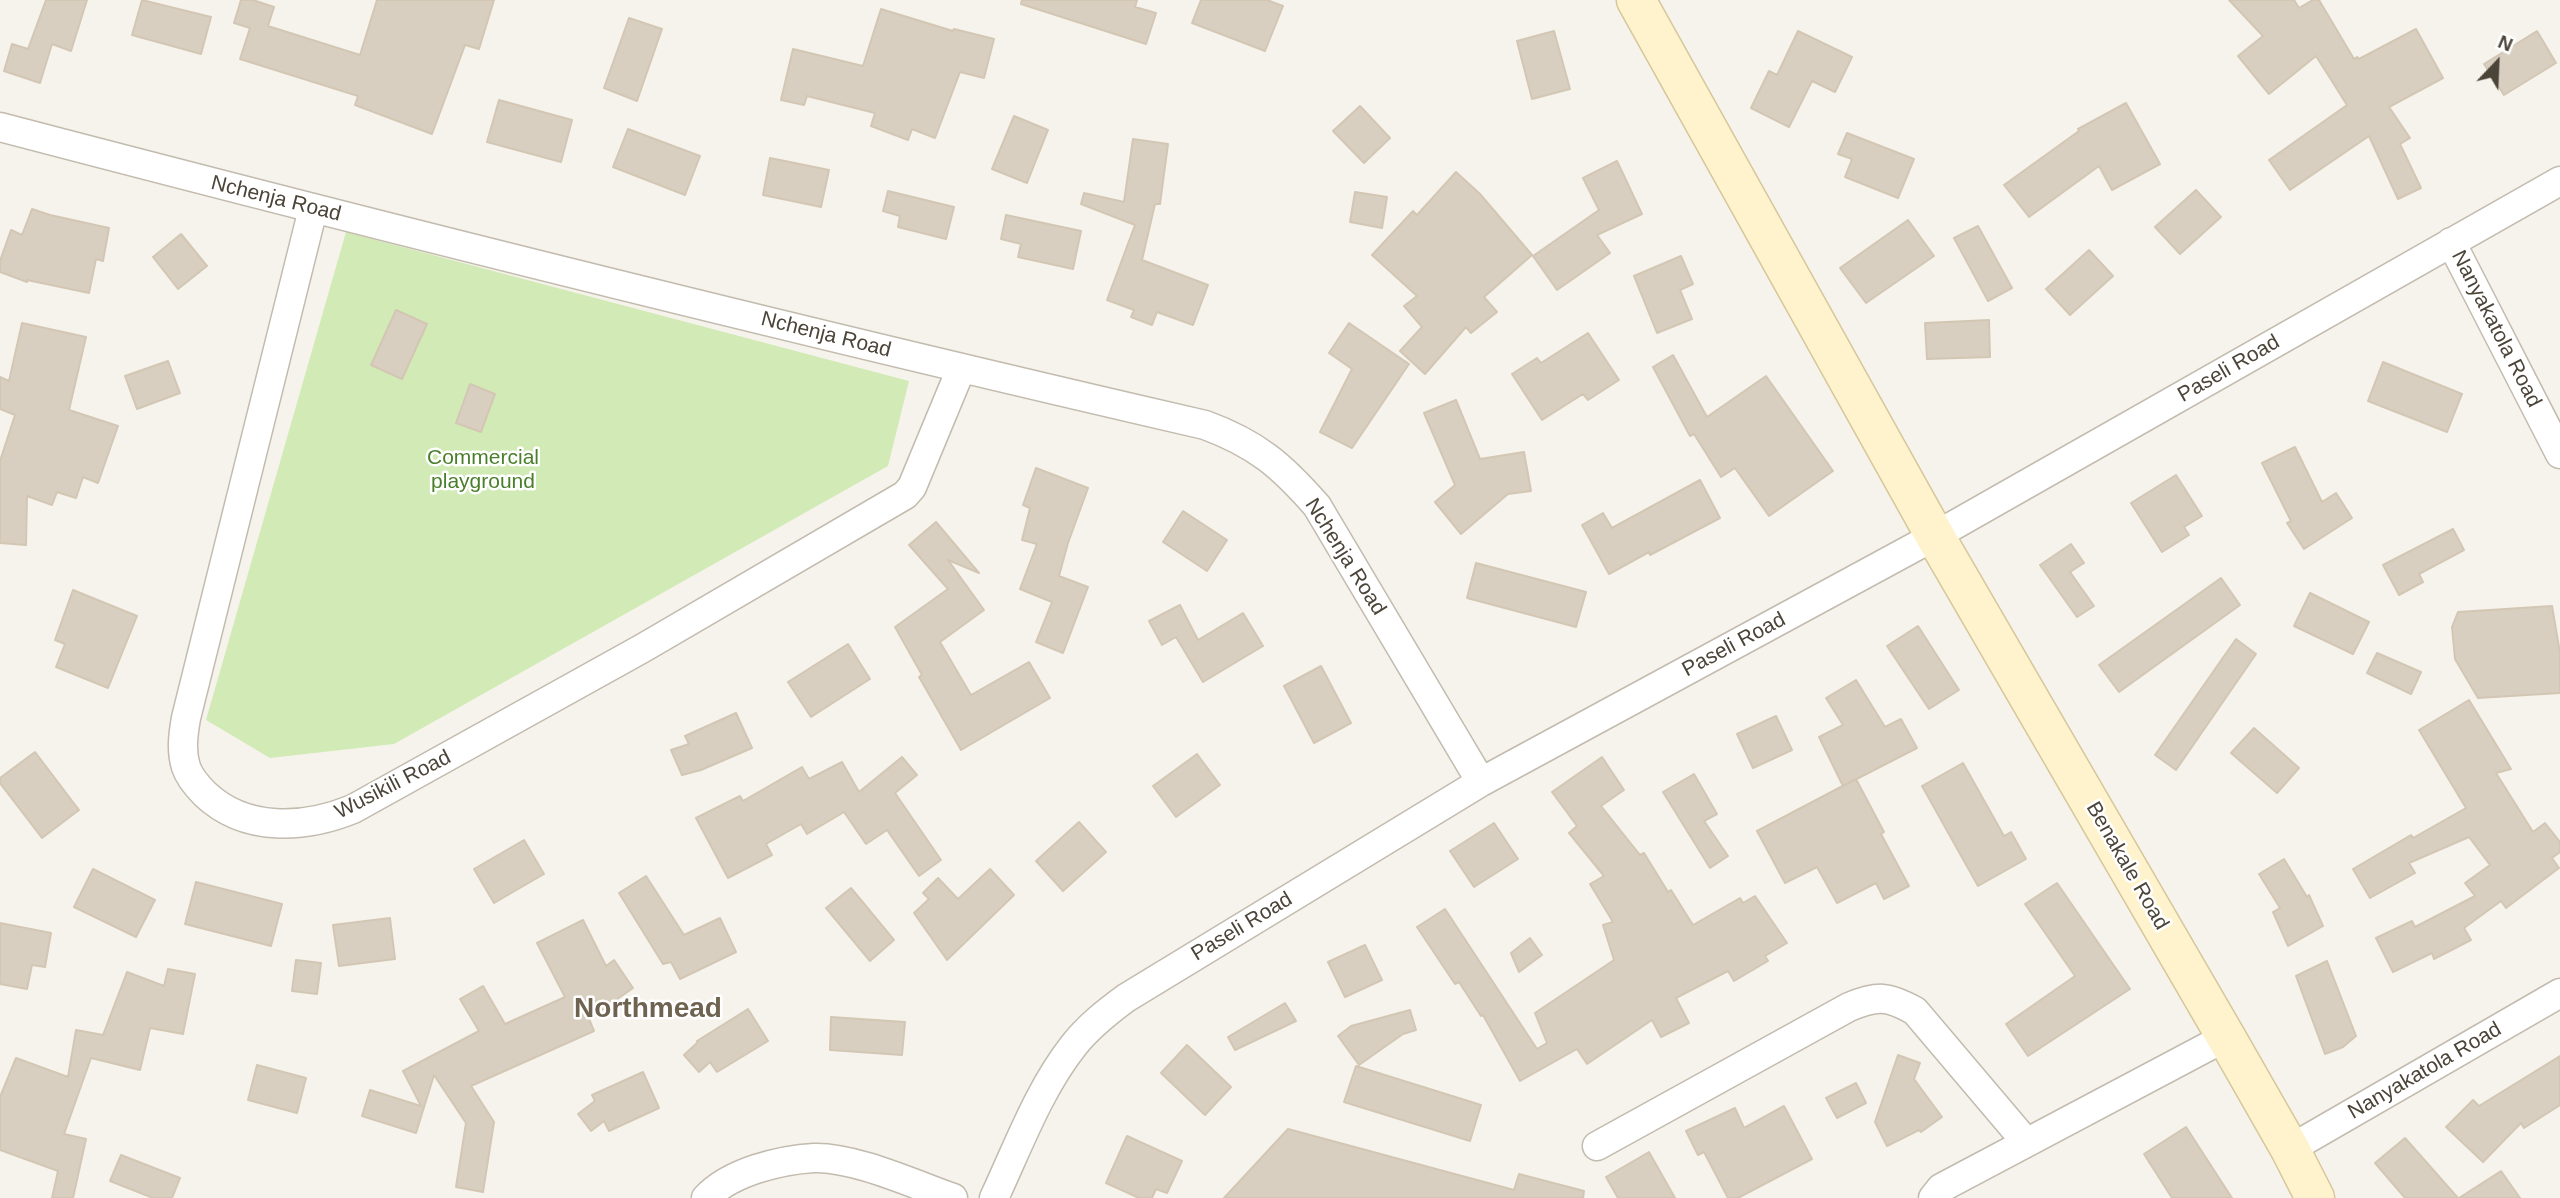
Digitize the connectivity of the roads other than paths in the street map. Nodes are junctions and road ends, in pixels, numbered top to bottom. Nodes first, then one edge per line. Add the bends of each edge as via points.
1 (1636, 0) edge
2 (0, 127) edge
3 (2560, 181) edge
4 (313, 209) junction
5 (2451, 242) junction
6 (961, 369) junction
7 (2560, 454) edge
8 (1936, 536) junction
9 (1481, 782) junction
10 (2560, 993) edge
11 (2226, 1037) junction
12 (2026, 1142) junction
13 (1597, 1146) dead end
14 (2290, 1149) junction
15 (706, 1198) edge
16 (953, 1198) edge
17 (994, 1198) edge
18 (1933, 1198) edge
19 (2315, 1198) edge

1 - 8 street, Benakale Road
2 - 4 street, Nchenja Road
3 - 5 street, Paseli Road
4 - 6 street, Nchenja Road
4 - 6 street, Wusikili Road via 182,744 186,769 199,788 219,807 247,819 300,824 353,809 905,495
5 - 7 street, Nanyakatola Road
5 - 8 street, Paseli Road
6 - 9 street, Nchenja Road via 1205,425 1259,450 1285,470 1317,506
8 - 9 street, Paseli Road
8 - 11 street, Benakale Road
9 - 17 street, Paseli Road via 1099,1018 1051,1078
10 - 14 street, Nanyakatola Road
11 - 12 street
11 - 14 street, Benakale Road
12 - 13 street via 1915,1011 1883,998 1849,1007
12 - 18 street via 1941,1188
14 - 19 street, Benakale Road
15 - 16 street via 739,1174 779,1162 816,1158 855,1164

